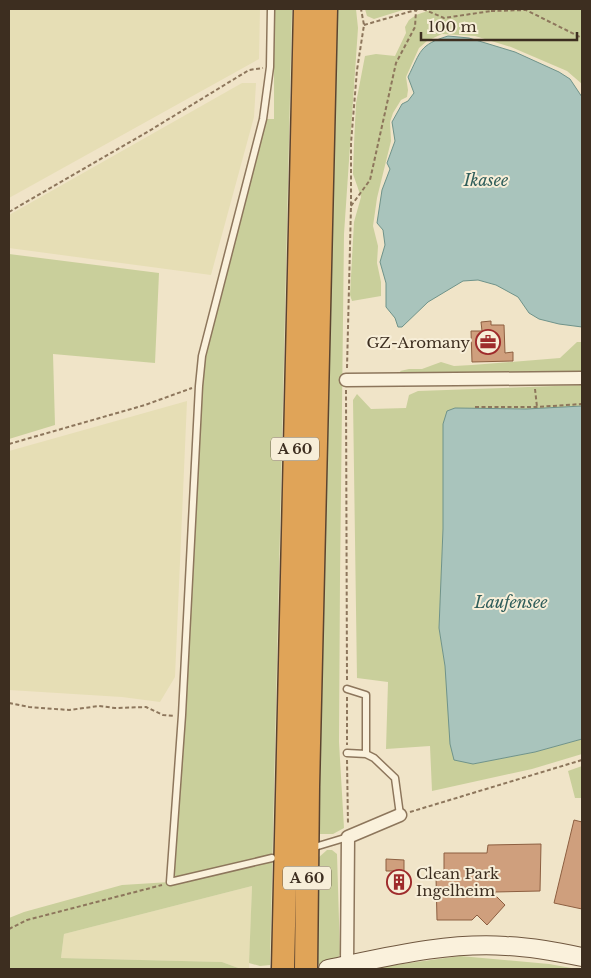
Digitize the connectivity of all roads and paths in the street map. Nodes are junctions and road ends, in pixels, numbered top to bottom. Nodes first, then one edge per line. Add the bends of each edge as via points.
1 (272, 9) edge
2 (306, 9) edge
3 (326, 9) edge
4 (361, 9) edge
5 (418, 9) edge
6 (423, 9) edge
7 (496, 9) edge
8 (491, 11) junction
9 (364, 25) junction
10 (582, 38) edge
11 (270, 67) junction
12 (351, 206) junction
13 (9, 212) edge
14 (582, 378) edge
15 (346, 380) junction
16 (199, 386) junction
17 (536, 389) dead end
18 (582, 404) edge
19 (475, 407) dead end
20 (537, 407) junction
21 (9, 444) edge
22 (347, 689) junction
23 (9, 703) edge
24 (182, 715) junction
25 (347, 753) junction
26 (366, 754) junction
27 (582, 760) edge
28 (400, 815) junction
29 (348, 837) junction
30 (318, 846) dead end
31 (272, 858) dead end
32 (170, 882) junction
33 (9, 928) edge
34 (582, 957) edge
35 (347, 967) edge
36 (283, 969) edge
37 (306, 969) edge
38 (328, 969) edge

1 - 11 lane
2 - 36 highway, A 60
3 - 37 highway, A 60
4 - 9 path
5 - 9 path
5 - 12 path via 415,27 396,64 370,180
6 - 8 path via 444,18
7 - 8 path
8 - 10 path via 526,10
9 - 12 path via 351,143
11 - 13 path via 249,70
11 - 16 lane via 263,119 202,356
12 - 15 path
14 - 15 street
15 - 22 path
16 - 21 path
16 - 24 lane
17 - 20 path
18 - 20 path
19 - 20 path
22 - 25 path
22 - 26 lane via 366,695
23 - 24 path via 69,710 99,706 146,707 163,715
24 - 32 lane
25 - 26 lane
25 - 29 path
26 - 28 lane via 395,778
27 - 28 path
28 - 29 street
29 - 30 lane
29 - 35 street
31 - 32 lane
32 - 33 path via 26,920
34 - 35 main road via 505,946 462,946 383,956
35 - 38 main road

